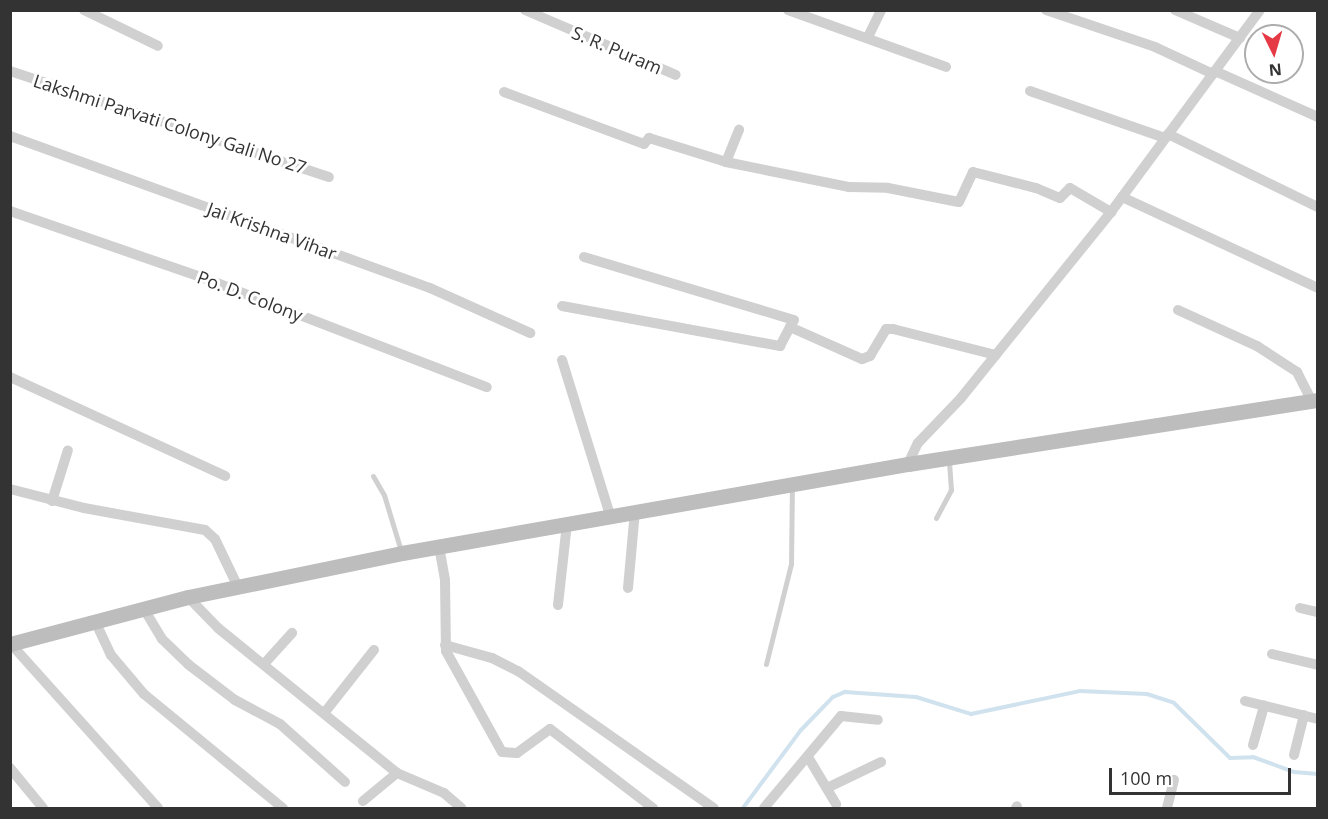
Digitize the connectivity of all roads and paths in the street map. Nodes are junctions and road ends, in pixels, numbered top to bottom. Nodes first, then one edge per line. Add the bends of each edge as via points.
1 (84, 10) edge
2 (525, 10) edge
3 (788, 10) edge
4 (881, 10) edge
5 (1046, 10) edge
6 (1176, 10) edge
7 (1260, 10) edge
8 (868, 37) junction
9 (1240, 38) junction
10 (158, 46) dead end
11 (946, 67) dead end
12 (10, 71) edge
13 (1214, 73) junction
14 (676, 75) dead end
15 (1030, 91) dead end
16 (504, 92) dead end
17 (1317, 117) edge
18 (739, 129) dead end
19 (10, 136) edge
20 (1167, 136) junction
21 (726, 162) junction
22 (329, 177) dead end
23 (1122, 197) junction
24 (1317, 207) edge
25 (10, 211) edge
26 (1111, 212) junction
27 (584, 257) dead end
28 (1317, 288) edge
29 (562, 306) dead end
30 (1178, 310) dead end
31 (790, 327) junction
32 (530, 333) dead end
33 (996, 355) junction
34 (562, 360) dead end
35 (10, 377) edge
36 (487, 387) dead end
37 (1315, 400) edge
38 (68, 450) dead end
39 (949, 458) junction
40 (908, 464) junction
41 (225, 476) dead end
42 (373, 476) dead end
43 (792, 484) junction
44 (10, 489) edge
45 (52, 501) junction
46 (635, 511) junction
47 (610, 515) junction
48 (936, 518) dead end
49 (567, 523) junction
50 (439, 546) junction
51 (402, 553) junction
52 (237, 585) junction
53 (628, 588) dead end
54 (188, 597) junction
55 (558, 605) dead end
56 (1300, 608) dead end
57 (144, 609) junction
58 (1317, 612) edge
59 (95, 621) junction
60 (292, 633) dead end
61 (11, 644) edge
62 (444, 645) junction
63 (374, 650) dead end
64 (1272, 654) dead end
65 (264, 664) junction
66 (766, 664) dead end
67 (1317, 665) edge
68 (1245, 701) dead end
69 (1264, 706) junction
70 (325, 711) junction
71 (1304, 716) junction
72 (1317, 719) edge
73 (878, 720) dead end
74 (1253, 745) dead end
75 (1294, 754) dead end
76 (808, 757) junction
77 (881, 762) dead end
78 (10, 768) edge
79 (397, 773) junction
80 (1174, 780) dead end
81 (345, 782) dead end
82 (827, 788) junction
83 (363, 801) dead end
84 (777, 804) edge
85 (836, 804) dead end
86 (43, 808) edge
87 (158, 808) edge
88 (283, 808) edge
89 (461, 808) edge
90 (653, 808) edge
91 (714, 808) edge
92 (764, 808) edge
93 (1167, 808) edge

1 - 10 street
2 - 14 street, S. R. Puram
3 - 8 street
4 - 8 street
5 - 13 street
6 - 9 street
7 - 9 street
8 - 11 street
9 - 13 street
12 - 22 street, Lakshmi Parvati Colony Gali No 27
13 - 17 street
13 - 20 street
15 - 20 street
16 - 21 street via 644,144 649,138
18 - 21 street
19 - 32 street, Jai Krishna Vihar via 430,288
20 - 23 street
20 - 24 street
21 - 26 street via 849,187 888,188 959,202 974,172 1060,198 1070,188
23 - 26 street
23 - 28 street
25 - 36 street, Po. D. Colony via 204,278
26 - 33 street
27 - 31 street via 794,320
29 - 31 street via 780,346
30 - 37 street via 1257,346 1297,372
31 - 33 street via 862,359 870,356 886,329
33 - 40 street via 918,443
34 - 47 street
35 - 41 street
37 - 39 street
38 - 45 street
39 - 40 street
39 - 48 lane via 951,490
40 - 43 street
42 - 51 lane via 384,495
43 - 46 street
43 - 66 lane via 791,564
44 - 45 street
45 - 52 street via 205,530 215,539
46 - 47 street
46 - 53 street
47 - 49 street
49 - 50 street
49 - 55 street
50 - 51 street
50 - 62 street via 445,580
51 - 52 street
52 - 54 street
54 - 57 street
54 - 65 street via 218,628
56 - 58 street
57 - 59 street
57 - 81 street via 162,639 189,665 235,700 279,724
59 - 61 street
59 - 88 street via 111,655 144,694
60 - 65 street
61 - 87 street
62 - 90 street via 502,752 517,753 550,729
62 - 91 street via 492,658 518,671
63 - 70 street
64 - 67 street
65 - 70 street
68 - 69 street
69 - 71 street
69 - 74 street
70 - 79 street
71 - 72 street
71 - 75 street
73 - 76 street via 841,716
76 - 82 street
76 - 84 street
77 - 82 street
78 - 86 street
79 - 83 street
79 - 89 street via 444,793
80 - 93 street
82 - 85 street
84 - 92 street

